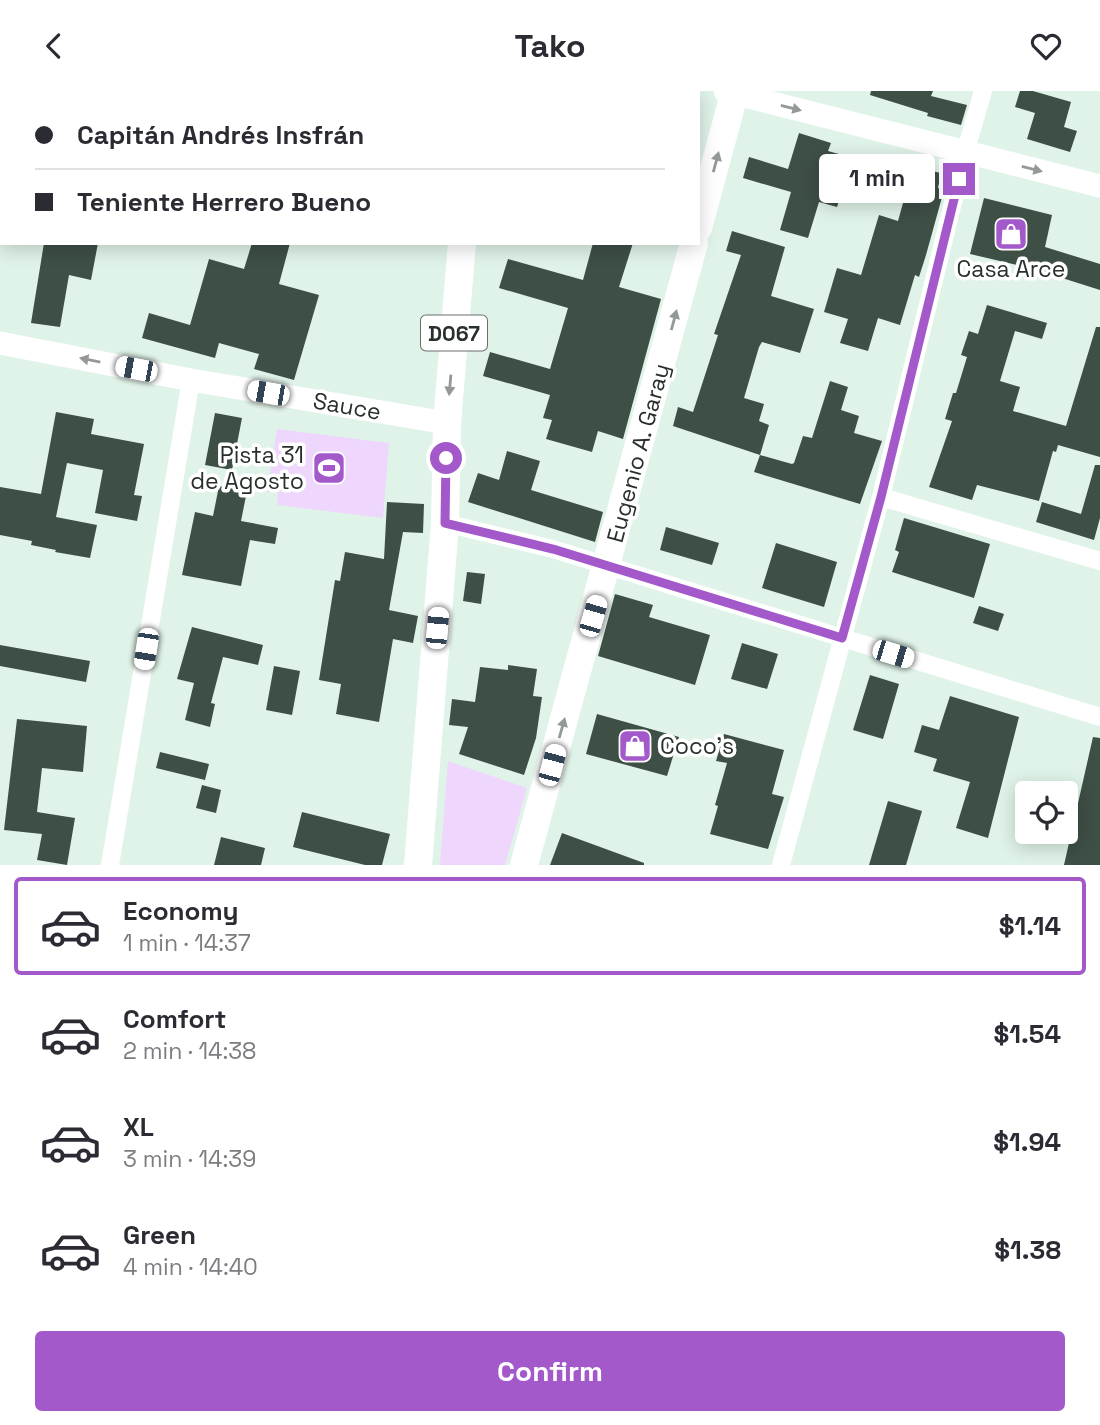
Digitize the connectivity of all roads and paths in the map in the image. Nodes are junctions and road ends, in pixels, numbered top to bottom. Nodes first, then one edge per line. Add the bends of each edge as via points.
1 (983, 91) edge
2 (732, 92) edge
3 (965, 153) junction
4 (1100, 186) edge
5 (700, 220) edge
6 (461, 245) edge
7 (693, 245) edge
8 (0, 343) edge
9 (191, 380) junction
10 (447, 423) junction
11 (881, 497) junction
12 (445, 523) junction
13 (1100, 561) edge
14 (607, 566) junction
15 (842, 638) junction
16 (1100, 717) edge
17 (110, 865) edge
18 (418, 865) edge
19 (524, 865) edge
20 (781, 865) edge

1 - 3 street
2 -> 3 street
5 -> 2 main road
3 -> 4 street
3 - 11 street
6 -> 10 main road, D067
14 -> 7 main road, Eugenio A. Garay
9 -> 8 street, Sauce
9 - 10 street, Sauce
9 - 17 street
10 - 12 main road, D067
11 - 13 street
11 - 15 street
12 - 14 street
12 - 18 main road, D067
14 - 15 street
19 -> 14 main road, Eugenio A. Garay
15 - 16 street
15 - 20 street

